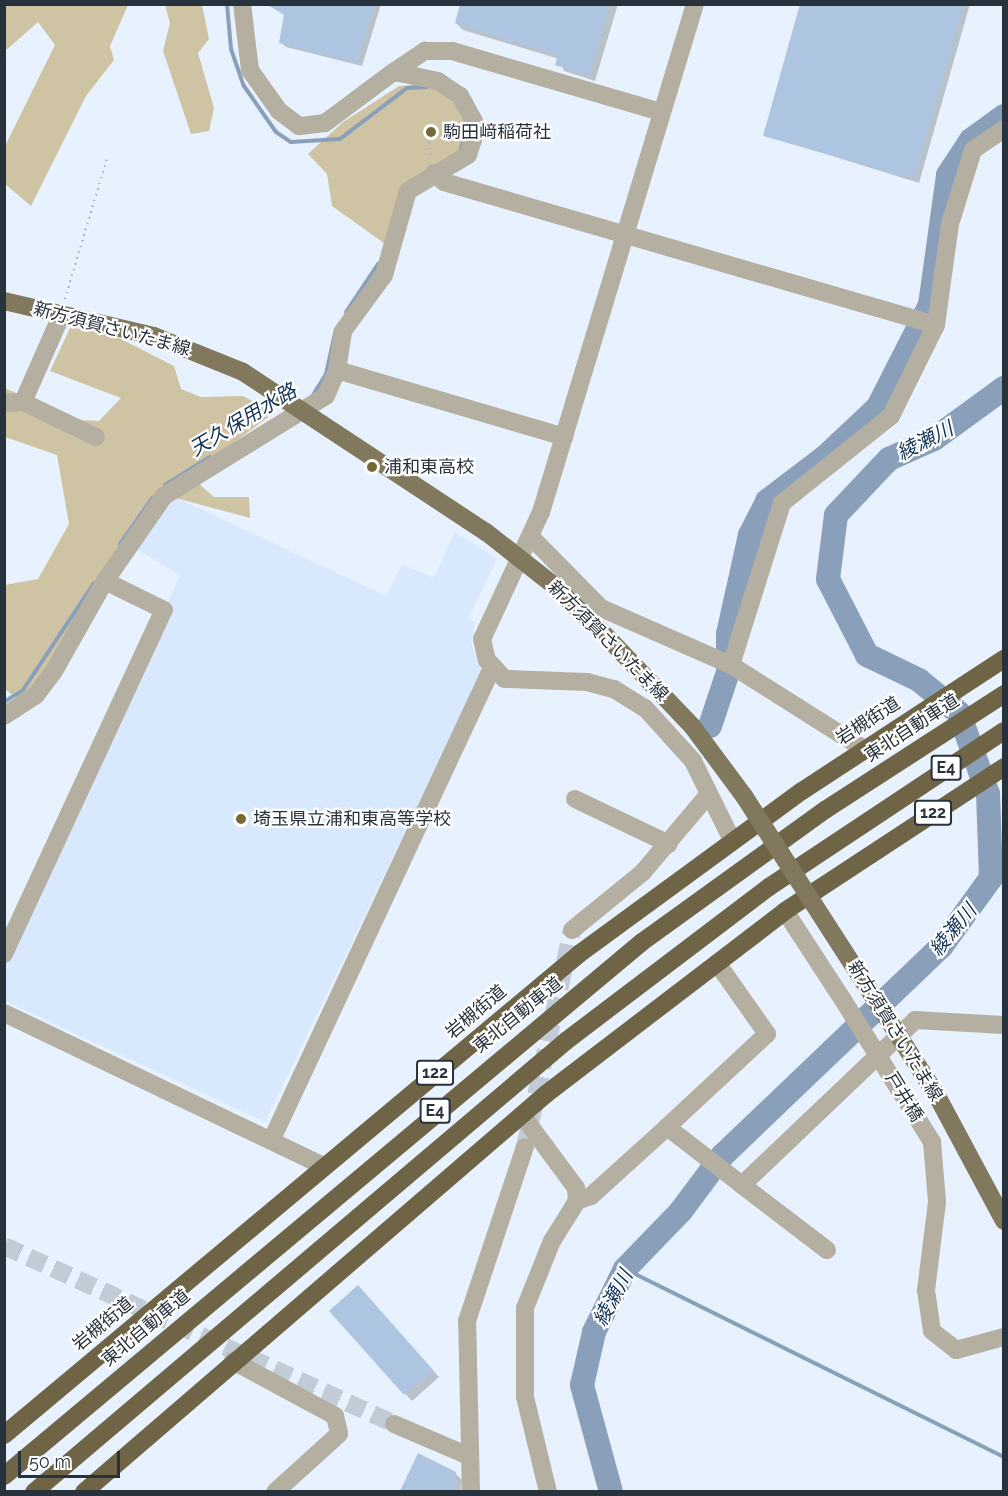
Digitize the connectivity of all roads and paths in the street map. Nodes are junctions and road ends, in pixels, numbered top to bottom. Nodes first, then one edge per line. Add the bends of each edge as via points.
1 (242, 4) edge
2 (694, 4) edge
3 (392, 73) junction
4 (661, 112) junction
5 (1004, 129) edge
6 (429, 136) dead end
7 (108, 155) dead end
8 (433, 167) junction
9 (624, 233) junction
10 (4, 301) edge
11 (61, 316) junction
12 (928, 322) junction
13 (337, 370) junction
14 (23, 402) junction
15 (4, 403) edge
16 (306, 412) junction
17 (96, 437) dead end
18 (564, 437) junction
19 (532, 538) junction
20 (522, 560) junction
21 (105, 581) junction
22 (996, 663) edge
23 (731, 664) junction
24 (492, 668) junction
25 (1001, 696) edge
26 (4, 716) edge
27 (1004, 731) edge
28 (864, 749) junction
29 (1004, 767) edge
30 (710, 794) junction
31 (574, 799) dead end
32 (732, 840) junction
33 (669, 844) junction
34 (785, 912) junction
35 (572, 930) tunnel mouth
36 (4, 954) edge
37 (717, 963) junction
38 (4, 1013) edge
39 (1004, 1025) edge
40 (522, 1115) junction
41 (667, 1127) junction
42 (272, 1138) junction
43 (525, 1147) tunnel mouth
44 (323, 1166) junction
45 (742, 1185) junction
46 (577, 1201) junction
47 (1004, 1221) edge
48 (827, 1250) dead end
49 (1004, 1337) edge
50 (233, 1361) junction
51 (394, 1424) tunnel mouth
52 (4, 1435) edge
53 (469, 1456) junction
54 (4, 1476) edge
55 (88, 1490) edge
56 (34, 1491) edge
57 (275, 1491) edge
58 (471, 1491) edge
59 (548, 1491) edge

1 - 3 street via 250,70 273,104 299,126 325,123
2 - 4 street
3 - 4 street via 425,51 452,51
3 - 8 street via 438,81 460,96 474,121 468,155
4 - 9 street
5 - 12 street via 973,150 950,224
6 - 8 path
7 - 11 path
8 - 9 street via 444,182
8 - 13 street via 408,191 384,275 343,331
9 - 12 street
9 - 18 street
10 - 11 main road, 新方須賀さいたま線
11 - 14 street
11 - 16 main road, 新方須賀さいたま線 via 184,346 243,372
12 - 23 street via 891,416 782,502
13 - 16 street via 326,396
13 - 18 street
14 - 15 street
14 - 17 street
16 - 20 main road, 新方須賀さいたま線
16 - 21 street via 164,496
18 - 19 street
19 - 20 street
19 - 23 street via 601,608
20 - 24 street via 482,639
20 - 47 main road, 新方須賀さいたま線, bridge via 608,638 692,726 744,796 941,1103
21 - 26 street via 54,672 36,695
21 - 36 street via 164,610
22 - 28 highway, 岩槻街道 / 122
23 - 28 street
24 - 30 street via 511,680 614,689 645,708 693,761
24 - 42 street
25 - 54 highway, 東北自動車道 / E4 via 720,883 526,1035
27 - 56 highway, E4 via 888,806 566,1041
28 - 32 highway, 岩槻街道 / 122
29 - 34 highway, 122
30 - 32 street
30 - 33 street
31 - 33 street
32 - 44 highway, 岩槻街道 / 122 via 579,954
33 - 35 street
34 - 37 highway, 122
34 - 49 street, 戸井橋, bridge via 932,1142 937,1202 926,1290 932,1331 956,1350
37 - 40 highway, 122
37 - 41 street via 767,1034
38 - 42 street
39 - 45 street via 915,1020
40 - 46 street via 576,1188
40 - 50 highway, 122
41 - 45 street
41 - 46 street via 591,1196
42 - 44 street
43 - 53 street via 467,1321
44 - 52 highway, 岩槻街道 / 122
45 - 48 street
46 - 59 street via 552,1241 525,1308 525,1397
50 - 55 highway, 122
50 - 57 street via 335,1416 339,1434
51 - 53 street
53 - 58 street

